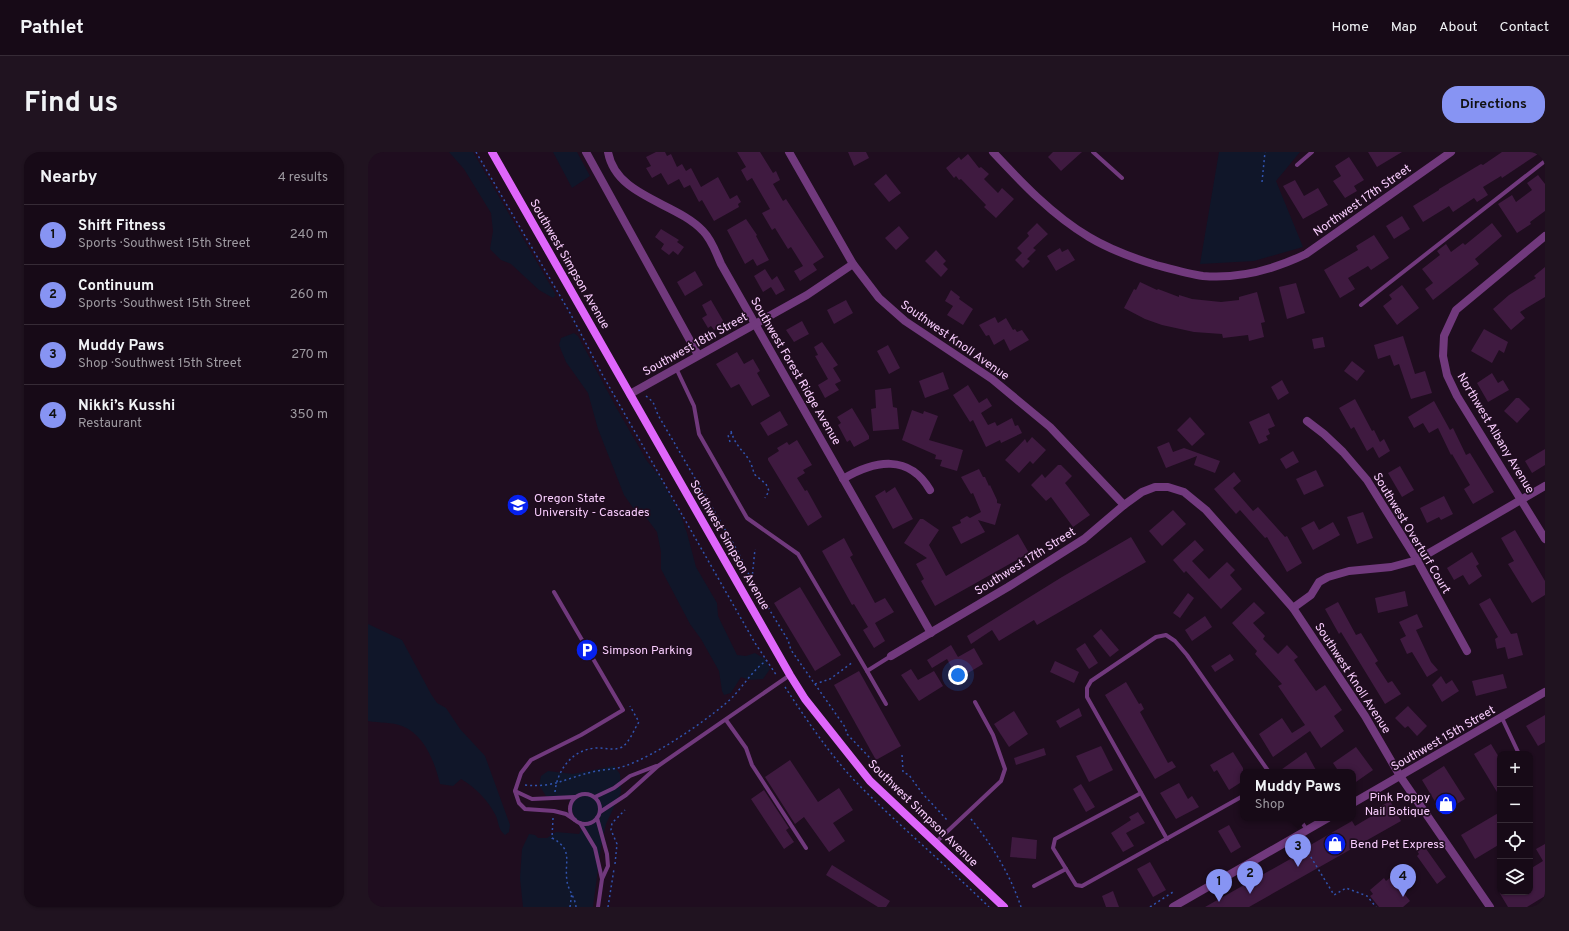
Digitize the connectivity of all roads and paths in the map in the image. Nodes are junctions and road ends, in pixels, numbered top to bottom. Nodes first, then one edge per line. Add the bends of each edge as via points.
1 (492, 152) edge
2 (586, 152) edge
3 (608, 152) edge
4 (789, 152) edge
5 (993, 152) edge
6 (1093, 152) edge
7 (1265, 152) edge
8 (1312, 152) edge
9 (1451, 152) edge
10 (1545, 161) edge
11 (1297, 165) dead end
12 (1122, 178) dead end
13 (1262, 182) dead end
14 (1545, 236) edge
15 (853, 264) junction
16 (1362, 305) dead end
17 (755, 324) junction
18 (698, 356) junction
19 (676, 368) junction
20 (630, 394) junction
21 (646, 396) dead end
22 (1307, 421) dead end
23 (730, 442) dead end
24 (843, 479) junction
25 (1545, 486) edge
26 (1168, 487) joint
27 (930, 490) dead end
28 (765, 498) dead end
29 (1522, 499) junction
30 (1124, 505) junction
31 (1545, 539) edge
32 (755, 549) dead end
33 (1417, 560) junction
34 (752, 578) dead end
35 (554, 592) dead end
36 (1293, 608) junction
37 (931, 633) junction
38 (1466, 651) dead end
39 (891, 656) joint
40 (860, 659) junction
41 (767, 660) dead end
42 (867, 671) junction
43 (790, 675) junction
44 (815, 684) junction
45 (1545, 692) edge
46 (975, 702) dead end
47 (886, 704) dead end
48 (1502, 718) junction
49 (726, 720) junction
50 (1518, 751) edge
51 (902, 755) dead end
52 (658, 766) junction
53 (1267, 769) edge
54 (1400, 776) junction
55 (517, 784) junction
56 (515, 791) junction
57 (1141, 793) junction
58 (575, 797) junction
59 (595, 797) junction
60 (1240, 798) edge
61 (1356, 802) edge
62 (600, 812) junction
63 (966, 814) junction
64 (597, 818) junction
65 (575, 820) junction
66 (1301, 821) edge
67 (1323, 821) edge
68 (580, 823) junction
69 (953, 826) junction
70 (939, 830) dead end
71 (1307, 830) junction
72 (1167, 839) junction
73 (936, 842) junction
74 (1303, 844) dead end
75 (806, 848) dead end
76 (1066, 868) junction
77 (602, 879) junction
78 (1034, 886) dead end
79 (572, 892) dead end
80 (1173, 892) dead end
81 (570, 907) edge
82 (598, 907) edge
83 (1004, 907) edge
84 (1021, 907) edge
85 (1150, 907) edge
86 (1173, 907) edge
87 (1376, 907) edge
88 (1490, 907) edge

1 - 20 street, Southwest Simpson Avenue
2 - 18 street
3 - 17 street, Southwest Forest Ridge Avenue via 619,175 634,190 672,209 703,230
4 - 15 street, Southwest Knoll Avenue
5 - 9 street, Northwest 17th Street via 1060,217 1089,237 1136,259 1203,276 1229,276 1260,271 1285,264 1306,254
6 - 12 lane
7 - 13 path
8 - 11 lane
10 - 16 lane
14 - 29 street, Northwest Albany Avenue via 1456,310 1444,336 1443,356 1447,375 1457,396
15 - 17 street, Southwest 18th Street via 807,295
15 - 30 street, Southwest Knoll Avenue via 879,298 905,321 992,379 1050,427
17 - 18 street, Southwest 18th Street
17 - 24 street, Southwest Forest Ridge Avenue
18 - 19 street, Southwest 18th Street
19 - 20 street, Southwest 18th Street
19 - 40 lane via 694,406 699,434 748,518 798,554
20 - 43 street, Southwest Simpson Avenue
21 - 44 path via 653,402 753,583 788,640 791,650
22 - 33 street, Southwest Overturf Court via 1334,443 1367,480
23 - 28 path via 728,435 732,432 738,448 750,460 754,474 766,484 769,491
24 - 27 street via 867,467 895,464 915,471
24 - 37 street, Southwest Forest Ridge Avenue
25 - 29 street
26 - 30 street, Southwest 17th Street via 1155,487
26 - 36 street, Southwest Knoll Avenue via 1184,492 1206,510
29 - 31 street, Northwest Albany Avenue
29 - 33 street
30 - 37 street, Southwest 17th Street via 1084,539
32 - 34 path
33 - 36 street via 1328,577 1319,582 1311,595
33 - 38 street, Southwest Overturf Court
35 - 55 lane via 623,710 531,760
36 - 54 street, Southwest Knoll Avenue via 1368,722
37 - 39 street, Southwest 17th Street
39 - 42 lane
40 - 42 lane
40 - 44 path via 830,679
41 - 55 path via 725,704 662,747 625,766 591,772 556,785
42 - 47 lane
43 - 49 lane
43 - 73 street, Southwest Simpson Avenue via 805,700 870,781
44 - 70 path via 845,727 847,734
45 - 48 street, Southwest 15th Street
46 - 63 lane via 993,735 1005,769 1001,781
48 - 50 lane
48 - 54 street, Southwest 15th Street
49 - 52 lane
49 - 75 lane via 746,748 752,765
51 - 69 path via 902,772 909,776
52 - 59 lane via 630,776 614,788
52 - 62 lane via 626,795
53 - 57 lane via 1187,655 1166,635 1156,637 1091,681 1087,688 1088,697
54 - 61 street, Southwest 15th Street
54 - 88 street, Southwest Knoll Avenue
55 - 56 lane
56 - 58 lane via 532,799
56 - 65 lane via 519,803 525,809 554,811
57 - 72 lane
57 - 76 lane via 1055,839 1053,848
58 - 59 lane via 585,794
58 - 65 lane via 570,808
59 - 62 lane
60 - 72 lane
62 - 64 lane
63 - 69 lane
63 - 84 path via 990,843 1015,889
64 - 68 lane via 592,822
64 - 77 lane via 608,860
65 - 68 lane
66 - 71 lane
67 - 71 street
68 - 77 lane via 595,848
69 - 73 lane
71 - 86 street
72 - 76 lane via 1082,886 1076,885
73 - 83 street, Southwest Simpson Avenue
74 - 87 path via 1334,895 1346,888 1367,896
76 - 78 lane
77 - 82 lane
79 - 81 path
80 - 85 path

